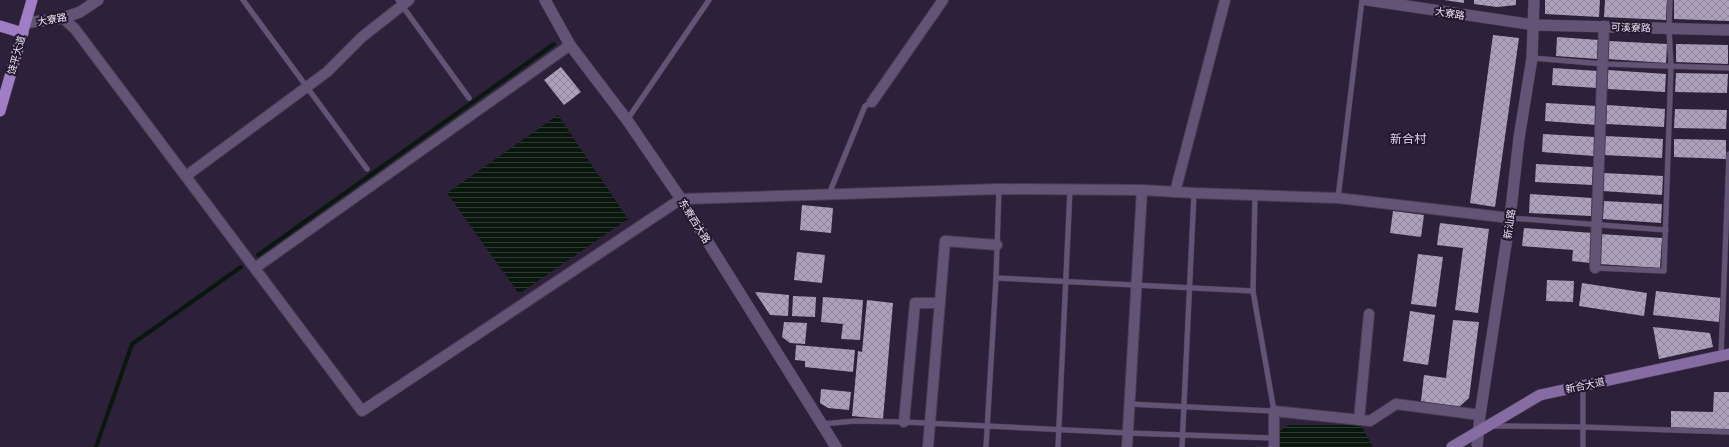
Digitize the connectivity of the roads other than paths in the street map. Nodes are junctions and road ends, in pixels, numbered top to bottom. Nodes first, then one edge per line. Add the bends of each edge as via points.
1 (32, 0) edge
2 (98, 0) edge
3 (243, 0) edge
4 (545, 0) edge
5 (709, 0) edge
6 (943, 0) edge
7 (1225, 0) edge
8 (1362, 0) edge
9 (1367, 0) edge
10 (1534, 0) edge
11 (1670, 0) edge
12 (403, 2) edge
13 (63, 18) junction
14 (1534, 25) junction
15 (0, 26) edge
16 (1604, 26) junction
17 (24, 28) junction
18 (1669, 28) junction
19 (1729, 30) edge
20 (570, 45) junction
21 (1532, 58) junction
22 (1604, 64) junction
23 (1671, 66) junction
24 (1729, 68) edge
25 (306, 87) junction
26 (469, 98) dead end
27 (872, 102) joint
28 (0, 110) edge
29 (627, 120) junction
30 (1729, 154) edge
31 (367, 169) dead end
32 (186, 176) junction
33 (999, 189) junction
34 (1070, 190) junction
35 (1142, 190) junction
36 (1175, 192) junction
37 (829, 194) junction
38 (1194, 194) junction
39 (1256, 196) junction
40 (1338, 198) junction
41 (681, 199) junction
42 (1510, 218) junction
43 (1597, 225) junction
44 (1666, 230) junction
45 (997, 245) junction
46 (255, 268) junction
47 (1595, 268) joint
48 (996, 278) junction
49 (1066, 281) junction
50 (1136, 286) junction
51 (1190, 288) junction
52 (1253, 291) junction
53 (940, 303) junction
54 (1369, 314) dead end
55 (1725, 355) edge
56 (1584, 385) junction
57 (1129, 404) junction
58 (1184, 406) junction
59 (1274, 411) junction
60 (1480, 415) junction
61 (1359, 420) junction
62 (904, 422) junction
63 (822, 424) junction
64 (929, 424) junction
65 (987, 426) junction
66 (1489, 426) junction
67 (1583, 427) junction
68 (1059, 429) junction
69 (1729, 432) edge
70 (1128, 433) junction
71 (1478, 433) junction
72 (1183, 435) junction
73 (1274, 443) edge
74 (836, 447) edge
75 (928, 447) edge
76 (986, 447) edge
77 (1058, 447) edge
78 (1127, 447) edge
79 (1182, 447) edge
80 (1452, 447) edge
81 (1477, 447) edge
82 (1583, 447) edge

1 - 17 main road, 饶平大道
2 - 13 street, 大寮路 via 80,12
3 - 25 lane
4 - 20 street, 东寮西大路
5 - 29 lane
6 - 27 street
7 - 36 street
8 - 40 lane
9 - 14 street, 大寮路
10 - 14 street, 新汕路
11 - 18 lane
12 - 25 street via 362,37 327,72
12 - 26 lane
13 - 17 street, 大寮路
13 - 32 street via 75,29
14 - 16 street, 可溪寮路
14 - 21 street, 新汕路
15 - 17 main road
16 - 18 street, 可溪寮路
16 - 22 street
17 - 28 main road, 饶平大道
18 - 19 street, 可溪寮路
18 - 23 lane
20 - 29 street, 东寮西大路
20 - 46 street
21 - 22 lane
21 - 42 street, 新汕路
22 - 23 lane
22 - 43 street
23 - 24 lane
23 - 44 lane
25 - 31 lane
25 - 32 street
27 - 37 lane via 865,106
29 - 41 street, 东寮西大路
30 - 55 lane
32 - 46 street
33 - 34 street
33 - 37 street
33 - 45 lane
34 - 35 street
34 - 49 lane
35 - 36 street
35 - 50 street
36 - 38 street
37 - 41 street
38 - 39 street
38 - 51 lane
39 - 40 street
39 - 52 lane
40 - 42 street
41 - 46 street via 362,411
41 - 63 street, 东寮西大路
42 - 43 lane
42 - 60 street, 新汕路
43 - 44 lane
43 - 47 street
44 - 47 lane via 1664,271
45 - 48 lane
45 - 53 street via 945,241
48 - 49 lane
48 - 65 lane
49 - 50 lane
49 - 68 lane
50 - 51 lane
50 - 57 street
51 - 52 lane
51 - 58 lane
52 - 59 lane
53 - 62 street via 914,303
53 - 64 street
54 - 61 street
55 - 56 main road, 新合大道
56 - 66 main road, 新合大道 via 1540,395
56 - 67 lane
57 - 58 lane
57 - 70 street
58 - 59 lane
58 - 72 lane
59 - 61 street
59 - 73 street
60 - 61 street via 1396,404 1370,421
60 - 71 street, 新汕路
62 - 63 lane via 855,420
62 - 64 lane
63 - 74 street, 东寮西大路
64 - 65 lane
64 - 75 street
65 - 68 lane
65 - 76 lane
66 - 67 lane
66 - 71 main road, 新合大道
67 - 69 lane
67 - 82 lane
68 - 70 lane
68 - 77 lane
70 - 72 lane
70 - 78 street
71 - 80 main road, 新合大道
71 - 81 street, 新汕路
72 - 73 lane
72 - 79 lane

